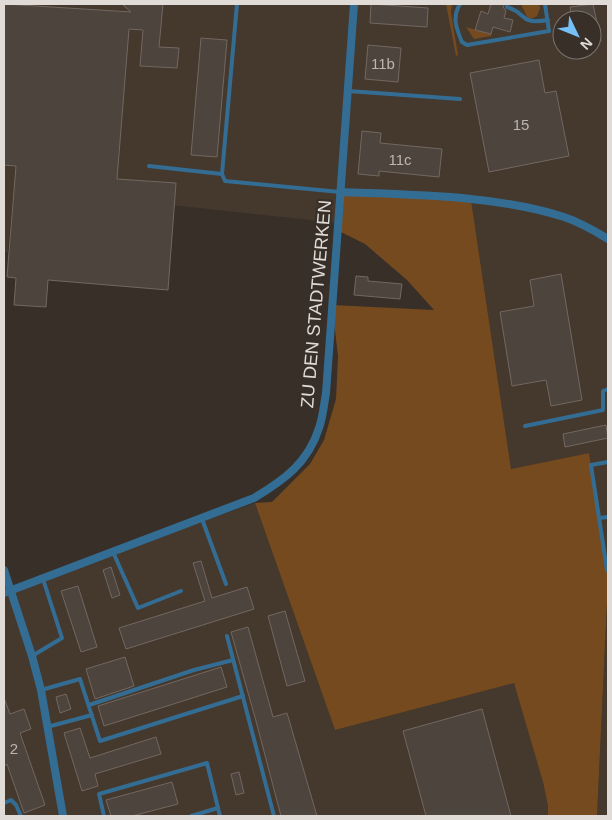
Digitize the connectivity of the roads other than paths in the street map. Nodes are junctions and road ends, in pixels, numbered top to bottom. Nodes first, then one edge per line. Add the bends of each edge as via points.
1 (237, 4) edge
2 (354, 4) edge
3 (460, 4) edge
4 (544, 4) edge
5 (507, 7) dead end
6 (548, 20) junction
7 (348, 91) junction
8 (460, 98) dead end
9 (149, 166) dead end
10 (222, 174) junction
11 (340, 192) junction
12 (608, 239) edge
13 (608, 389) edge
14 (525, 426) dead end
15 (608, 462) edge
16 (608, 517) edge
17 (202, 518) junction
18 (599, 518) junction
19 (113, 552) junction
20 (4, 570) edge
21 (608, 570) edge
22 (42, 578) junction
23 (226, 584) dead end
24 (7, 591) edge
25 (181, 591) dead end
26 (227, 636) dead end
27 (32, 656) junction
28 (233, 660) junction
29 (41, 690) junction
30 (243, 696) junction
31 (89, 705) junction
32 (92, 715) junction
33 (47, 727) junction
34 (4, 803) edge
35 (218, 808) junction
36 (21, 816) edge
37 (62, 816) edge
38 (104, 816) edge
39 (190, 816) edge
40 (220, 816) edge
41 (274, 816) edge

1 - 10 lane
2 - 7 street, ZU DEN STADTWERKEN
3 - 6 lane via 455,20 462,42 467,45 549,31
4 - 6 lane
5 - 6 lane via 531,22
7 - 8 lane
7 - 11 street, ZU DEN STADTWERKEN
9 - 10 lane
10 - 11 lane via 225,181
11 - 12 street via 424,196 533,208 566,218
11 - 17 street, ZU DEN STADTWERKEN via 326,393 319,428 307,455 283,480 254,498
13 - 14 lane via 603,391 603,410
15 - 18 lane via 591,466
16 - 18 lane
17 - 19 street, ZU DEN STADTWERKEN
17 - 23 lane
18 - 21 lane
19 - 22 street, ZU DEN STADTWERKEN
19 - 25 lane via 138,608
20 - 24 street
22 - 24 street, ZU DEN STADTWERKEN
22 - 27 lane via 62,638
24 - 27 street
26 - 28 lane
27 - 29 street
28 - 30 lane
28 - 31 lane
29 - 31 lane via 80,678
29 - 33 street
30 - 32 lane via 100,741
30 - 41 lane
31 - 32 lane
32 - 33 lane
33 - 37 street
34 - 36 lane via 11,800
35 - 38 lane via 207,763 99,794
35 - 39 lane
35 - 40 lane

